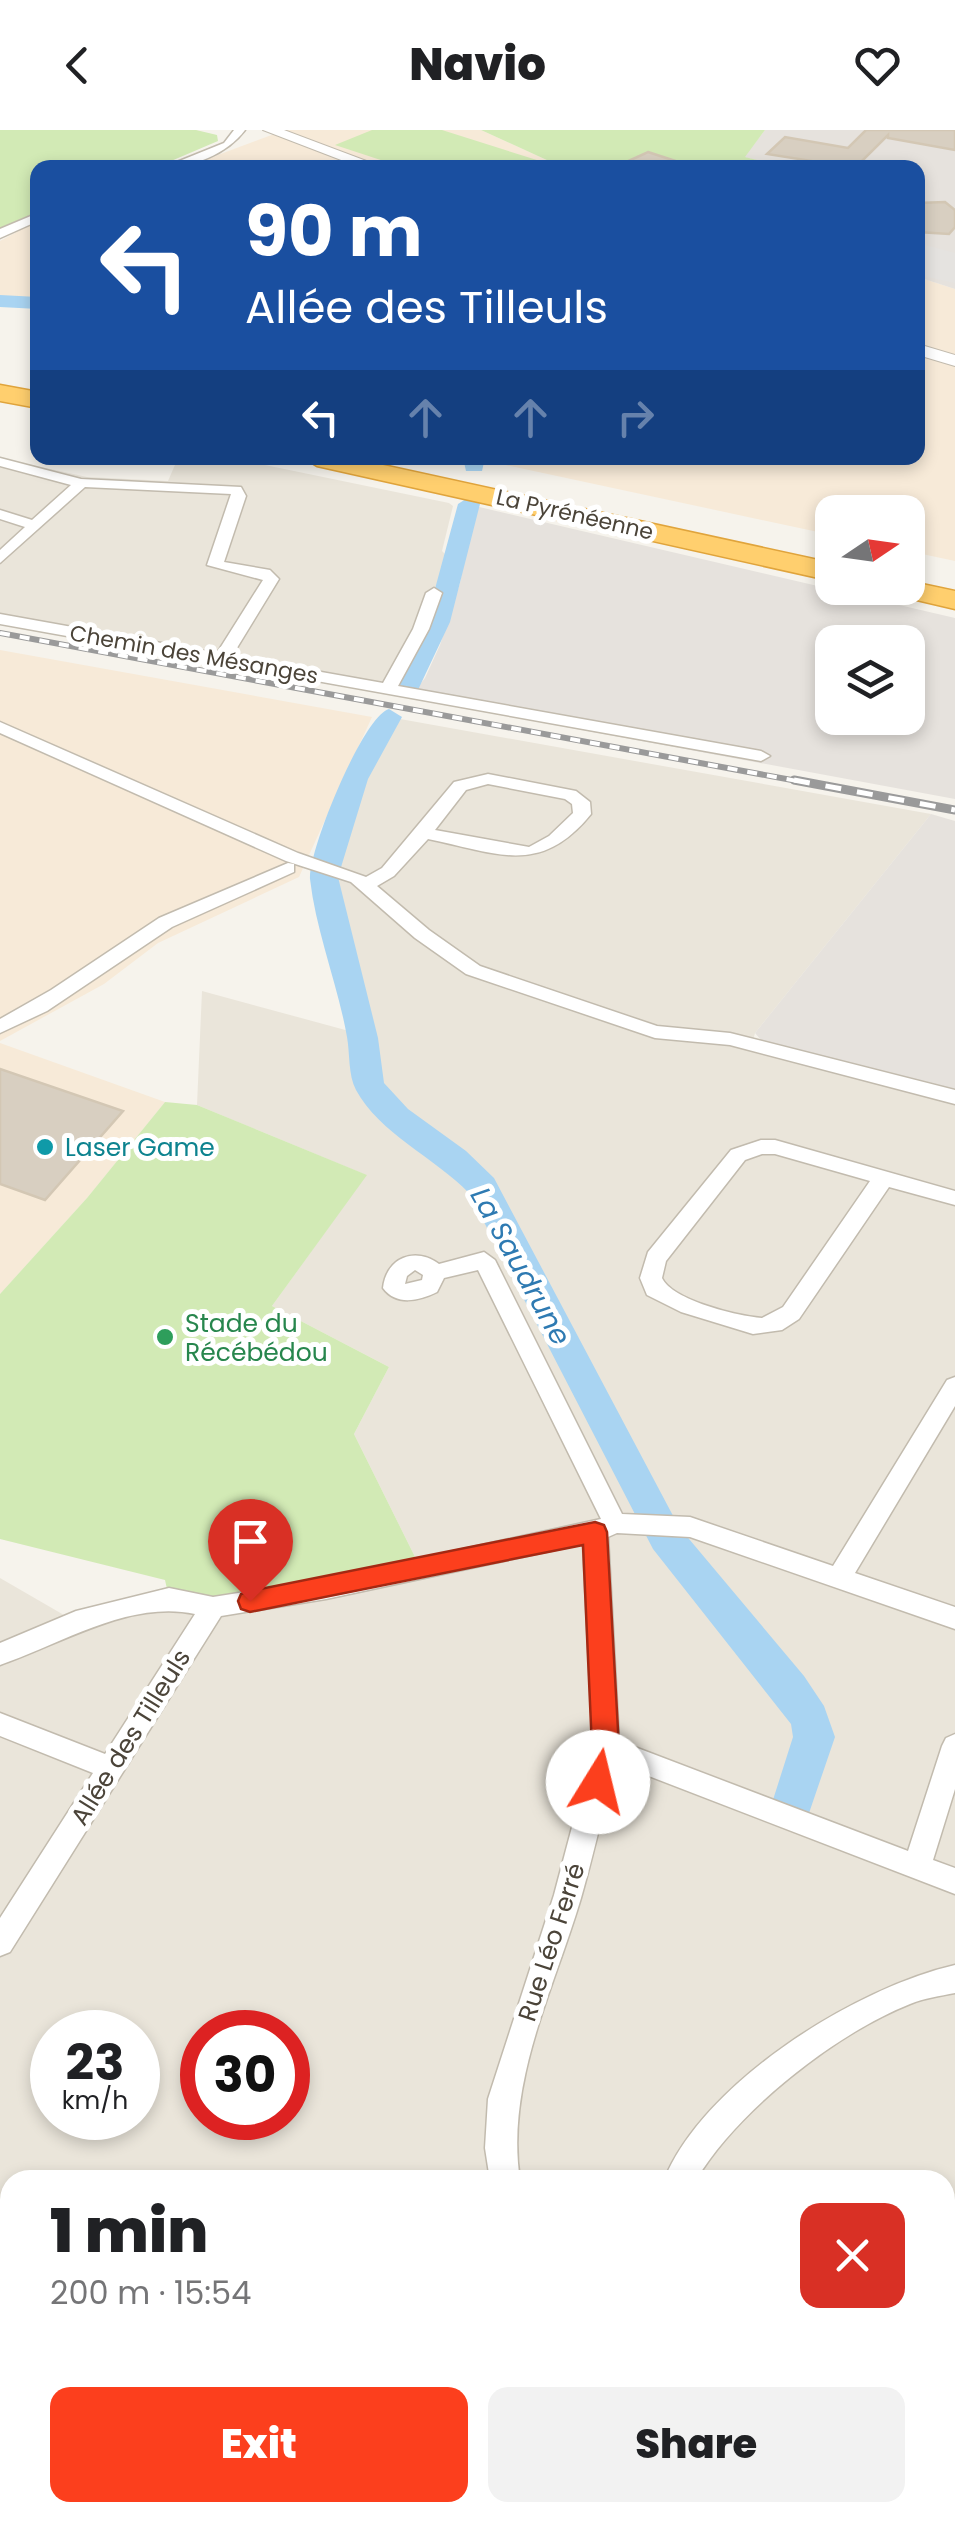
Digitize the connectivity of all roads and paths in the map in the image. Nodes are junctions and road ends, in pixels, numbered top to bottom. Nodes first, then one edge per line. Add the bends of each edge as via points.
1 (240, 130) edge
2 (270, 130) edge
3 (187, 160) edge
4 (355, 160) edge
5 (30, 220) edge
6 (0, 234) edge
7 (925, 350) edge
8 (955, 361) edge
9 (0, 380) edge
10 (30, 386) edge
11 (0, 396) edge
12 (30, 402) edge
13 (0, 462) edge
14 (350, 465) edge
15 (411, 465) edge
16 (80, 483) junction
17 (0, 514) edge
18 (33, 525) junction
19 (815, 554) edge
20 (0, 558) edge
21 (815, 568) edge
22 (925, 579) edge
23 (955, 586) edge
24 (434, 593) dead end
25 (925, 593) edge
26 (955, 600) edge
27 (0, 619) edge
28 (222, 659) junction
29 (388, 688) junction
30 (0, 728) edge
31 (761, 756) dead end
32 (424, 833) junction
33 (284, 863) junction
34 (366, 884) junction
35 (0, 1027) edge
36 (955, 1097) edge
37 (884, 1178) junction
38 (955, 1198) edge
39 (434, 1273) dead end
40 (955, 1386) edge
41 (617, 1526) junction
42 (839, 1578) junction
43 (212, 1608) junction
44 (955, 1618) edge
45 (0, 1654) edge
46 (0, 1724) edge
47 (955, 1746) edge
48 (606, 1748) junction
49 (109, 1767) junction
50 (918, 1867) junction
51 (955, 1881) edge
52 (0, 1943) edge
53 (955, 1979) edge
54 (503, 2170) edge
55 (685, 2170) edge

1 - 3 street via 228,144
2 - 4 street
5 - 6 street
7 - 8 street
9 - 10 highway
11 - 12 highway
13 - 16 street
14 - 21 highway, La Pyrénéenne
15 - 19 highway, La Pyrénéenne
16 - 18 street
16 - 28 street via 236,490 215,564 271,579
17 - 18 street
18 - 20 street
22 - 23 highway
24 - 29 street
25 - 26 highway
27 - 28 street, Chemin des Mésanges
28 - 29 street, Chemin des Mésanges
29 - 31 street, Chemin des Mésanges
30 - 33 street via 219,825
32 - 32 street via 536,852 582,814 581,802 473,781 460,786
32 - 34 street via 388,872
33 - 34 street via 338,871
33 - 35 street via 178,915 62,995
34 - 36 street via 473,970 654,1032 730,1039
37 - 37 street via 775,1147 749,1149 656,1258 650,1274 655,1288 671,1300 745,1324 779,1322 792,1313
37 - 38 street
39 - 41 street, Rue Léo Ferré via 484,1260
40 - 42 street
41 - 42 street via 690,1527
41 - 43 street
41 - 48 street, Rue Léo Ferré
42 - 44 street
43 - 45 street via 169,1598 76,1622
43 - 49 street, Allée des Tilleuls
46 - 49 street
47 - 50 street
48 - 50 street
48 - 54 street, Rue Léo Ferré via 568,1896 503,2099
49 - 52 street, Allée des Tilleuls
50 - 51 street
53 - 55 street via 907,1990 856,2015 712,2127

